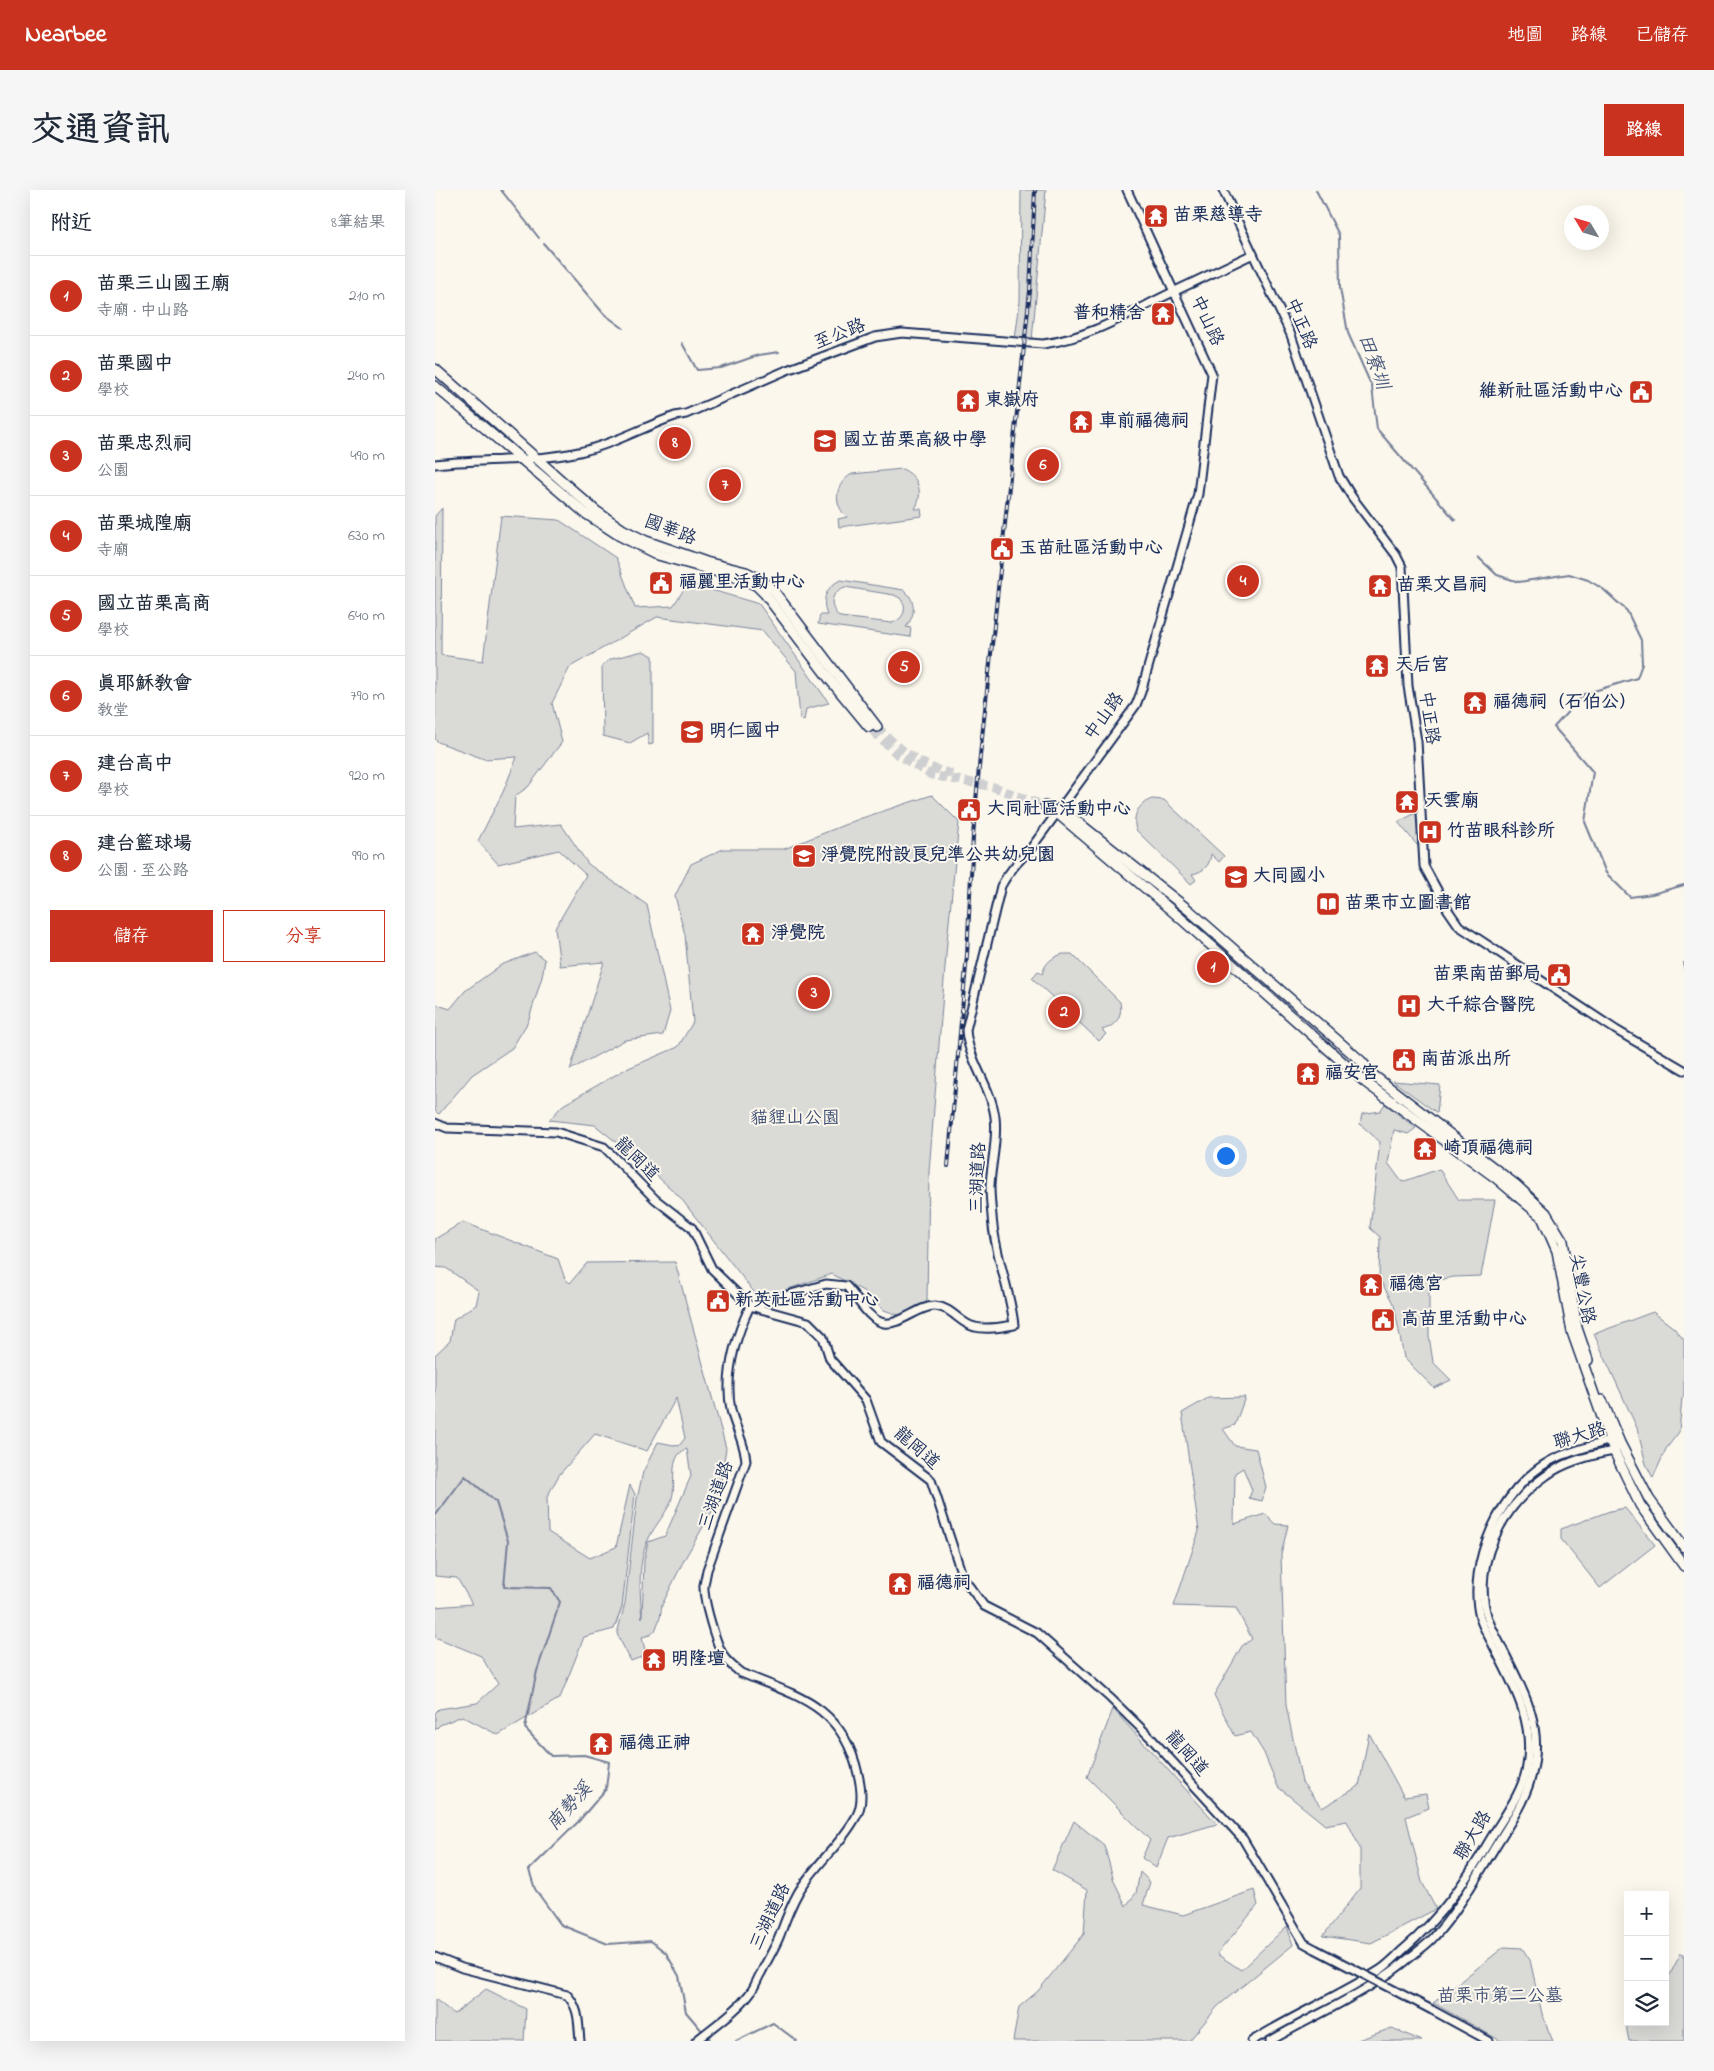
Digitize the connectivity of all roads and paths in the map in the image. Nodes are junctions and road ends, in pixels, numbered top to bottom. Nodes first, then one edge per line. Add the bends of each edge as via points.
1 (1127, 190) edge
2 (1223, 190) edge
3 (1253, 254) junction
4 (1174, 291) junction
5 (435, 369) edge
6 (435, 386) edge
7 (519, 458) junction
8 (536, 459) junction
9 (435, 464) edge
10 (660, 551) junction
11 (875, 729) tunnel mouth
12 (1046, 803) tunnel mouth
13 (1058, 811) junction
14 (1684, 1070) edge
15 (435, 1123) edge
16 (1559, 1242) junction
17 (750, 1306) junction
18 (1615, 1442) junction
19 (1614, 1451) junction
20 (1684, 1547) edge
21 (1684, 1566) edge
22 (1483, 1860) junction
23 (435, 1957) edge
24 (697, 2040) edge
25 (579, 2041) edge
26 (1253, 2041) edge
27 (1270, 2041) edge
28 (1489, 2041) edge

1 - 4 street, 中山路
2 - 3 street, 中正路
3 - 4 street, 至公路
3 - 14 street, 中正路 via 1291,335 1339,476 1397,555 1402,567 1408,686 1417,741 1423,866 1459,926 1616,1030
4 - 8 street, 至公路 via 1063,342 1015,343 902,333 875,337 599,446
4 - 13 street, 中山路 via 1212,374 1197,494 1136,705
5 - 8 main road, 國華路
6 - 7 main road, 國華路
7 - 8 street, 至公路
7 - 9 street, 至公路
7 - 10 main road, 國華路 via 585,513 620,536
8 - 10 main road, 國華路 via 596,511
10 - 11 main road, 國華路 via 757,586 831,681
12 - 13 main road
13 - 16 main road, 尖豐公路 via 1365,1082 1497,1178 1542,1217
13 - 16 main road, 尖豐公路 via 1190,911 1373,1075 1516,1185 1546,1213
13 - 17 street, 三湖道路 via 1001,886 966,1030 967,1044 991,1097 995,1118 990,1185 992,1218 1014,1325 975,1327 950,1310 934,1306 885,1323 871,1316 846,1286 827,1284
15 - 17 street, 龍岡道 via 447,1128 556,1132 604,1147 655,1199 693,1228 712,1269
16 - 18 main road, 尖豐公路 via 1571,1332
17 - 24 street, 三湖道路 via 734,1347 729,1380 731,1410 745,1448 746,1462 707,1570 706,1600 719,1645 732,1666 741,1673 804,1698 837,1725 854,1756 861,1801 850,1827 806,1880 795,1899 751,1992
17 - 28 street, 龍岡道, bridge via 807,1322 823,1338 830,1359 866,1400 881,1442 931,1480 963,1578 985,1606 1037,1633 1150,1737 1243,1839 1304,1943
18 - 19 main road, 尖豐公路
18 - 20 main road, 尖豐公路 via 1649,1499
18 - 22 street, 聯大路 via 1570,1452 1549,1462 1528,1478 1515,1490 1504,1508 1479,1561 1477,1594 1480,1619 1519,1696 1529,1737 1527,1766 1518,1793
19 - 21 main road, 尖豐公路 via 1640,1505
19 - 22 street, 聯大路 via 1577,1460 1548,1474 1518,1499 1488,1553 1484,1566 1484,1597 1489,1620 1532,1713 1536,1738 1529,1788 1516,1814
22 - 26 street, 聯大路 via 1428,1928 1381,1969
22 - 27 street, 聯大路 via 1463,1898 1433,1938 1393,1972
23 - 25 street via 462,1968 567,1995 575,2003 578,2014

